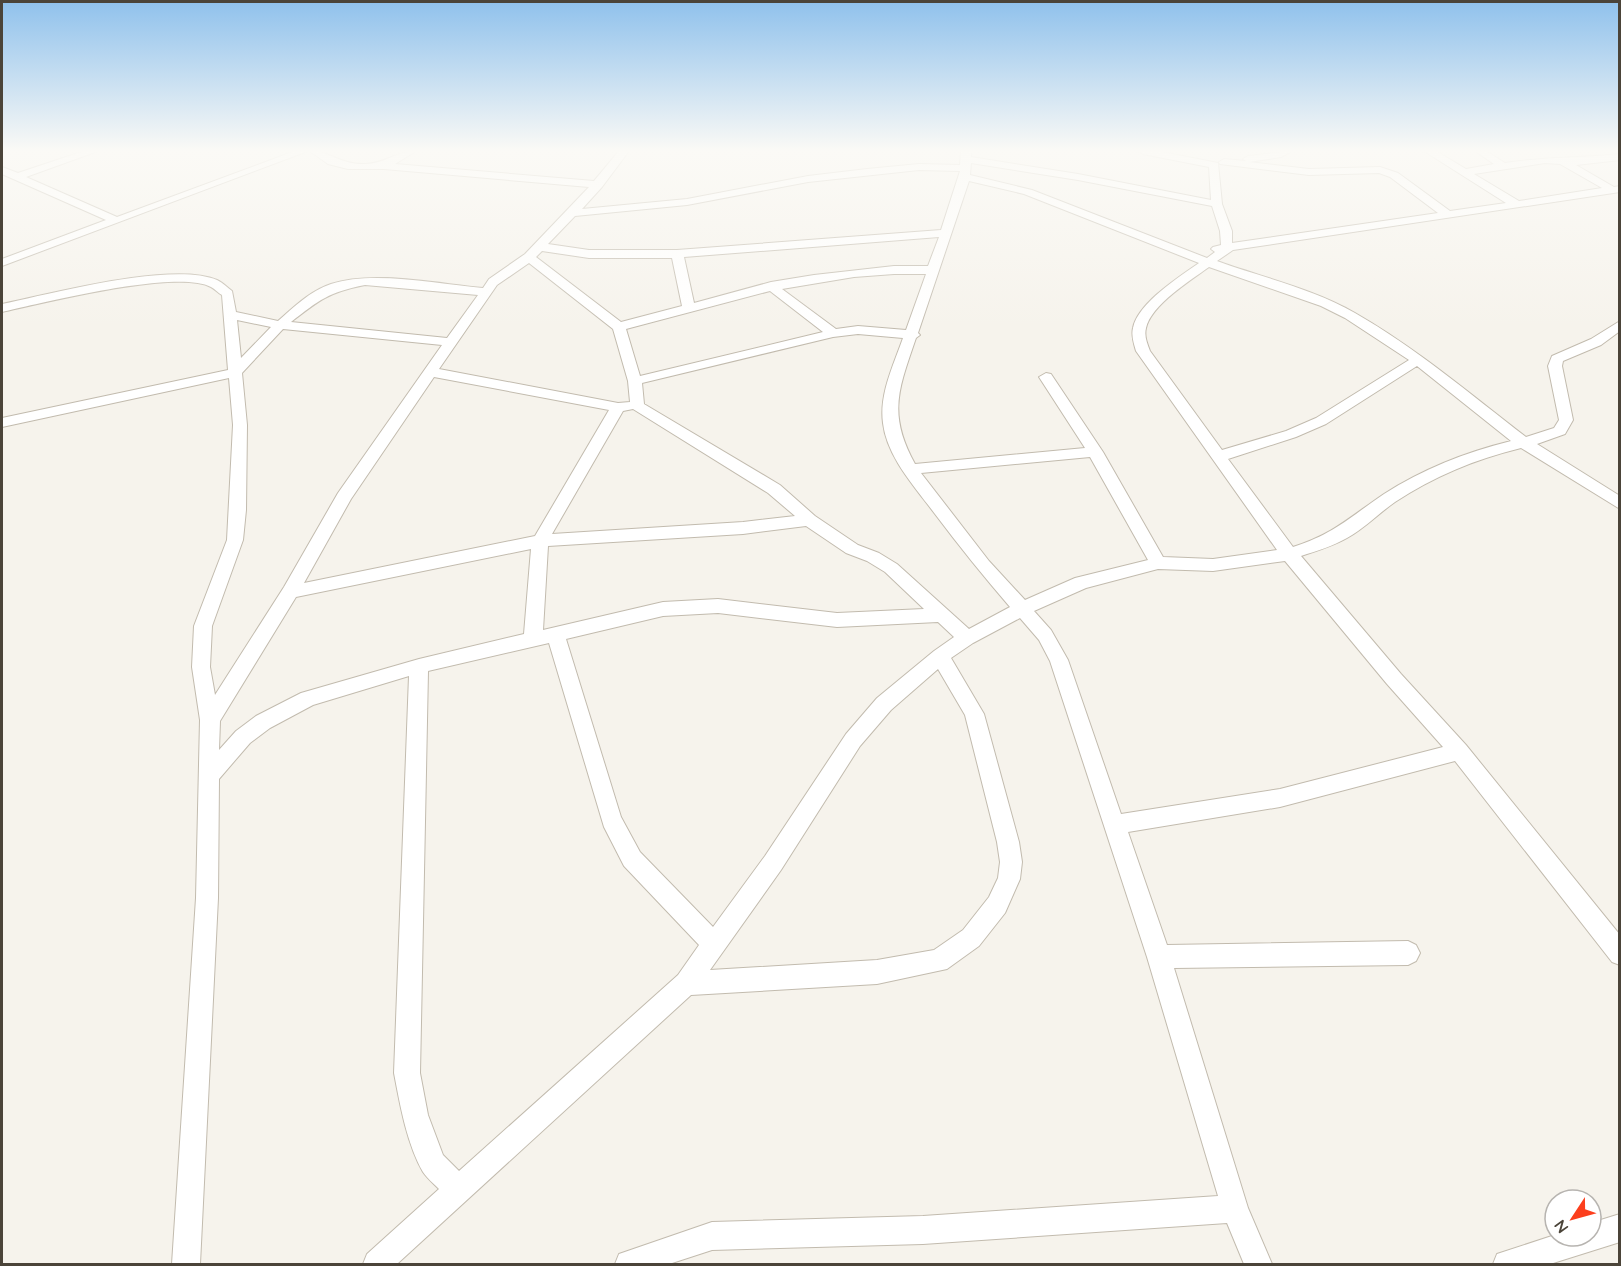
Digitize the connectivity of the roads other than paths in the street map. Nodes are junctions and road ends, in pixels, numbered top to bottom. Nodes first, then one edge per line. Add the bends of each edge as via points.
1 (92, 210) edge
2 (142, 210) edge
3 (575, 210) edge
4 (603, 210) edge
5 (952, 210) edge
6 (1075, 210) edge
7 (1218, 210) edge
8 (1442, 210) edge
9 (1487, 210) edge
10 (572, 213) junction
11 (1450, 216) junction
12 (115, 220) junction
13 (945, 233) junction
14 (1173, 248) junction
15 (1227, 249) junction
16 (535, 252) junction
17 (677, 254) junction
18 (1207, 262) junction
19 (2, 263) edge
20 (934, 270) junction
21 (771, 286) junction
22 (486, 292) junction
23 (2, 308) edge
24 (688, 309) junction
25 (229, 314) junction
26 (280, 325) junction
27 (1620, 325) edge
28 (619, 327) junction
29 (832, 333) junction
30 (913, 335) junction
31 (451, 342) junction
32 (1418, 360) junction
33 (430, 372) junction
34 (234, 373) junction
35 (1046, 377) dead end
36 (635, 381) junction
37 (637, 406) junction
38 (618, 407) junction
39 (2, 422) edge
40 (1521, 441) junction
41 (1095, 452) junction
42 (1220, 456) junction
43 (910, 469) junction
44 (1620, 504) edge
45 (809, 520) junction
46 (540, 541) junction
47 (1289, 554) junction
48 (1158, 563) junction
49 (290, 592) junction
50 (1022, 609) junction
51 (942, 615) junction
52 (556, 634) junction
53 (967, 638) junction
54 (533, 640) junction
55 (940, 656) junction
56 (419, 666) junction
57 (210, 720) junction
58 (1459, 750) junction
59 (211, 774) junction
60 (1114, 825) junction
61 (713, 943) junction
62 (1408, 953) dead end
63 (1620, 954) edge
64 (1159, 957) junction
65 (686, 983) junction
66 (459, 1191) junction
67 (1235, 1209) junction
68 (1620, 1228) edge
69 (186, 1264) edge
70 (377, 1264) edge
71 (629, 1264) edge
72 (1258, 1264) edge
73 (1507, 1264) edge

1 - 12 street
2 - 12 street
3 - 10 street
4 - 10 street
5 - 13 street
6 - 14 street
7 - 15 street
8 - 11 street
9 - 11 street
10 - 16 street
11 - 15 street
12 - 19 street
13 - 17 street
13 - 20 street
14 - 15 street
14 - 18 street
15 - 18 street
16 - 17 street
16 - 22 street
16 - 28 street
17 - 24 street
18 - 32 street via 1325,303
18 - 42 street via 1147,311 1137,336 1143,351
20 - 21 street via 895,268
20 - 30 street
21 - 24 street
21 - 29 street
22 - 26 street via 365,280 316,296
22 - 31 street
23 - 25 street via 140,279 172,278 212,281 224,287
24 - 28 street
25 - 26 street
25 - 34 street
26 - 31 street
26 - 34 street
27 - 40 street via 1596,342 1557,359 1556,376 1566,420 1560,431
28 - 36 street
29 - 30 street via 858,330
29 - 36 street
30 - 43 street via 893,386 890,422
31 - 33 street
32 - 40 street
32 - 42 street via 1321,421
33 - 38 street
33 - 49 street via 344,497
34 - 39 street
34 - 57 street via 240,425 235,540 203,626 200,646
35 - 41 street
36 - 37 street
37 - 38 street
37 - 45 street via 774,489
38 - 46 street
40 - 44 street
40 - 47 street via 1433,473 1390,498 1343,533
41 - 43 street
41 - 48 street
42 - 47 street
43 - 50 street
45 - 46 street
45 - 51 street via 852,549 891,568
46 - 49 street
46 - 54 street
47 - 48 street via 1213,565
47 - 58 street
48 - 50 street via 1081,583
49 - 57 street
50 - 53 street
50 - 60 street via 1045,635 1059,660
51 - 52 street via 837,620 689,606
51 - 53 street
52 - 54 street
52 - 61 street via 611,820 632,859
53 - 55 street
54 - 56 street
55 - 61 street via 884,704 853,740 773,863
55 - 65 street via 974,714 1008,842 1009,879 997,905 971,938 939,961 877,972
56 - 59 street via 308,699 263,722 243,737
56 - 66 street via 407,1074 415,1115 433,1164
57 - 59 street
58 - 60 street via 1280,798
58 - 63 street
59 - 69 street
60 - 64 street
61 - 65 street
62 - 64 street
64 - 67 street
65 - 66 street
66 - 70 street
67 - 71 street via 923,1230 712,1236
67 - 72 street
68 - 73 street

